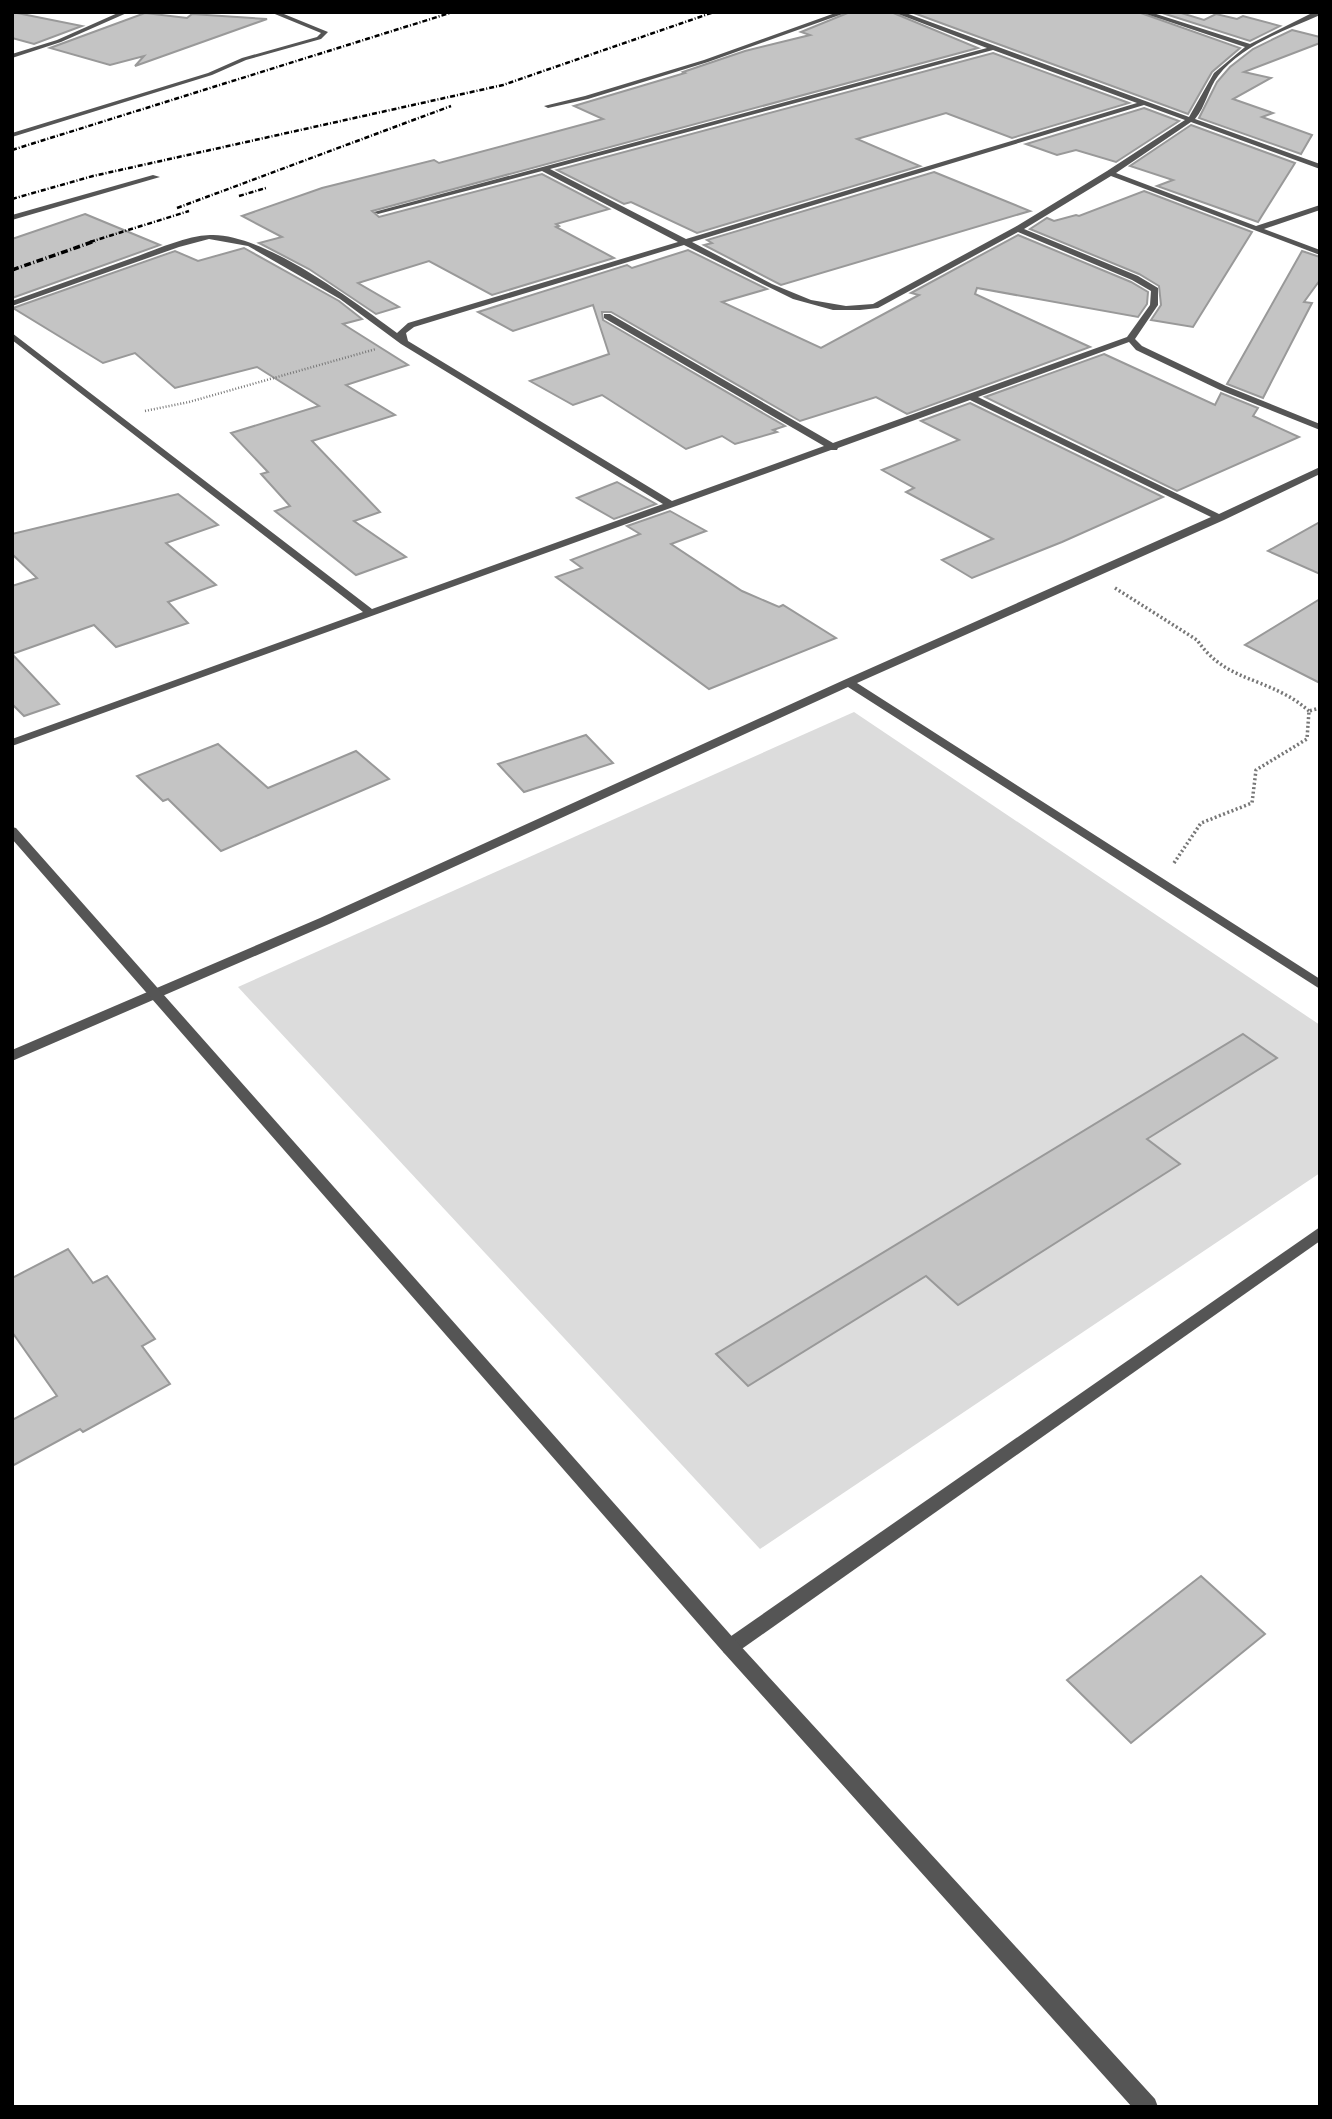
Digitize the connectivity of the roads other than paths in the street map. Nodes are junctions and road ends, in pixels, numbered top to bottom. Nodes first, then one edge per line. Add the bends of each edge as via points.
1 (126, 12) edge
2 (273, 12) edge
3 (845, 12) edge
4 (896, 12) edge
5 (1143, 12) edge
6 (1320, 12) edge
7 (53, 33) dead end
8 (12, 47) edge
9 (1251, 47) junction
10 (993, 48) junction
11 (12, 56) edge
12 (1147, 102) junction
13 (548, 106) dead end
14 (1191, 120) junction
15 (12, 135) edge
16 (1320, 167) edge
17 (543, 168) junction
18 (1110, 173) junction
19 (156, 177) dead end
20 (1320, 207) edge
21 (378, 212) dead end
22 (12, 218) edge
23 (1018, 229) junction
24 (1255, 229) junction
25 (686, 242) junction
26 (1320, 253) edge
27 (12, 304) edge
28 (607, 316) dead end
29 (12, 336) edge
30 (1130, 339) junction
31 (404, 342) junction
32 (971, 397) junction
33 (1320, 427) edge
34 (834, 448) junction
35 (1320, 470) edge
36 (671, 505) junction
37 (1220, 518) junction
38 (372, 614) junction
39 (848, 682) junction
40 (12, 743) edge
41 (12, 831) edge
42 (1320, 985) edge
43 (159, 996) junction
44 (12, 1056) edge
45 (1320, 1233) edge
46 (730, 1647) junction
47 (1147, 2107) edge

1 - 11 street
2 - 15 street via 325,32 319,38 244,59 210,74
3 - 13 street via 706,61
4 - 10 street
5 - 9 street
6 - 9 street
7 - 8 street
9 - 14 street via 1220,70
10 - 12 street
10 - 17 street
12 - 14 street
12 - 25 street
14 - 16 street
14 - 18 street
17 - 21 street
17 - 25 street
18 - 23 street
18 - 24 street
19 - 22 street
20 - 24 street
23 - 25 street via 875,306 849,310 824,307 768,286
23 - 30 street via 1154,290 1154,305
24 - 26 street
25 - 31 street via 411,325 401,332
27 - 31 street via 176,245 209,237 231,239 251,244 343,298
28 - 34 street
29 - 38 street
30 - 32 street
30 - 33 street via 1155,358
31 - 36 street
32 - 34 street
32 - 37 street
34 - 36 street
35 - 37 street
36 - 38 street
37 - 39 street
38 - 40 street
39 - 42 street
39 - 43 street
41 - 43 street
43 - 44 street
43 - 46 street
45 - 46 street
46 - 47 street

